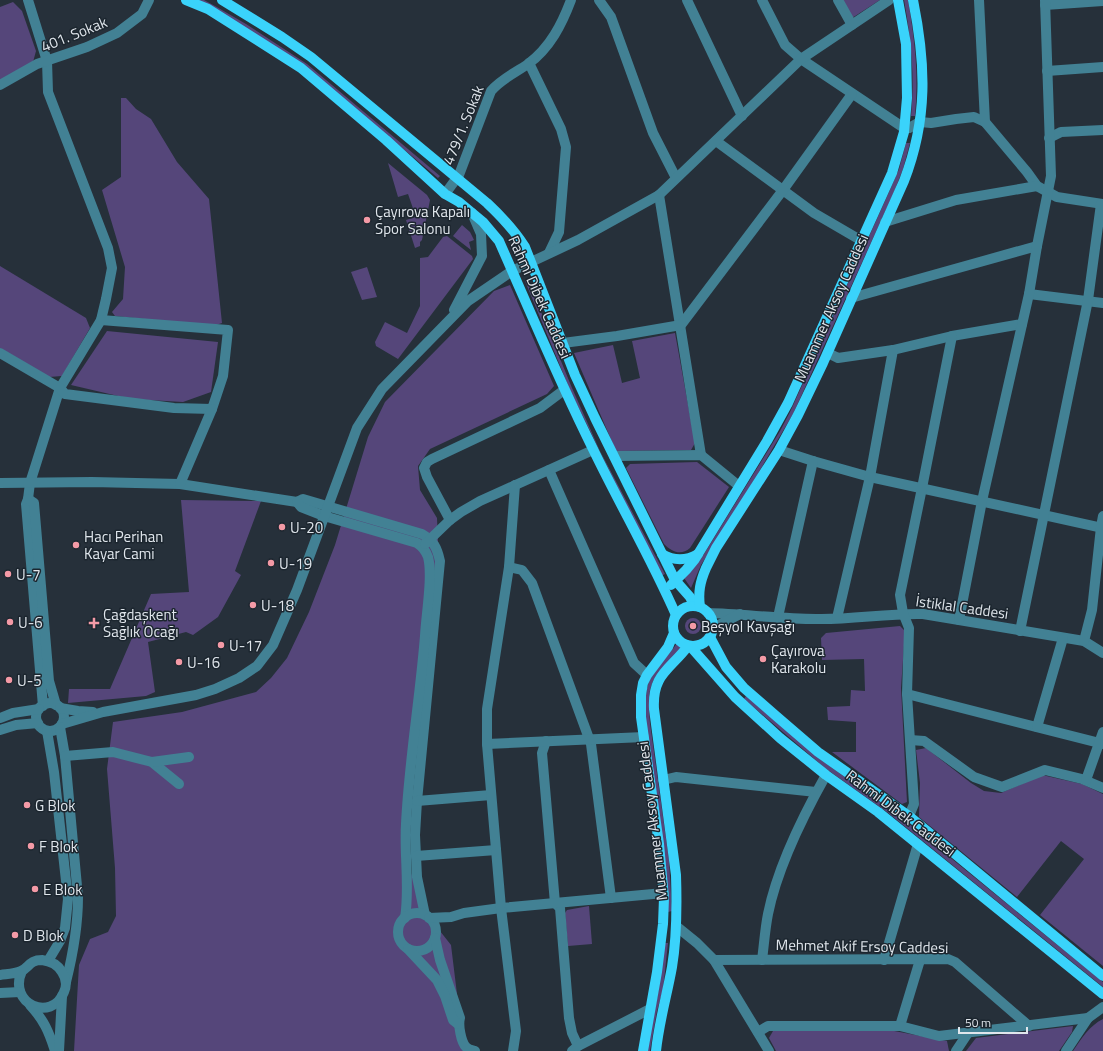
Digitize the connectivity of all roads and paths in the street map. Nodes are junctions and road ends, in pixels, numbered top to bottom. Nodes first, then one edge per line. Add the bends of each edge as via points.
1 (28, 0) edge
2 (149, 0) edge
3 (186, 0) edge
4 (222, 0) edge
5 (571, 0) edge
6 (600, 0) edge
7 (687, 0) edge
8 (762, 0) edge
9 (838, 0) edge
10 (889, 0) edge
11 (898, 0) edge
12 (913, 0) edge
13 (979, 0) edge
14 (1103, 1) edge
15 (1045, 3) edge
16 (852, 25) junction
17 (801, 59) junction
18 (47, 61) junction
19 (529, 63) junction
20 (1103, 67) edge
21 (1047, 71) junction
22 (0, 85) edge
23 (852, 94) junction
24 (742, 116) junction
25 (920, 122) junction
26 (985, 122) junction
27 (904, 128) junction
28 (1103, 130) edge
29 (1049, 138) junction
30 (716, 141) junction
31 (676, 178) junction
32 (457, 179) junction
33 (1037, 186) junction
34 (784, 190) junction
35 (1048, 193) junction
36 (445, 194) junction
37 (659, 194) junction
38 (1102, 204) edge
39 (472, 213) junction
40 (885, 222) junction
41 (862, 240) junction
42 (1037, 246) junction
43 (549, 253) junction
44 (530, 262) junction
45 (512, 270) junction
46 (1029, 294) junction
47 (852, 298) junction
48 (1088, 300) junction
49 (1103, 303) edge
50 (101, 320) junction
51 (447, 322) junction
52 (1022, 324) junction
53 (681, 325) junction
54 (952, 336) junction
55 (563, 343) junction
56 (893, 350) junction
57 (828, 352) junction
58 (0, 353) edge
59 (60, 388) junction
60 (564, 390) junction
61 (212, 409) junction
62 (593, 450) junction
63 (779, 450) junction
64 (701, 455) junction
65 (614, 456) junction
66 (813, 461) junction
67 (550, 470) junction
68 (870, 477) junction
69 (0, 483) edge
70 (30, 483) junction
71 (180, 484) junction
72 (515, 485) junction
73 (739, 486) junction
74 (922, 488) junction
75 (332, 493) junction
76 (28, 499) junction
77 (982, 501) junction
78 (311, 506) junction
79 (326, 511) junction
80 (339, 515) junction
81 (1045, 515) junction
82 (1103, 516) edge
83 (450, 520) junction
84 (321, 526) junction
85 (1102, 528) edge
86 (430, 539) junction
87 (422, 546) junction
88 (662, 554) junction
89 (698, 554) junction
90 (510, 567) junction
91 (675, 580) junction
92 (665, 591) junction
93 (701, 608) junction
94 (1092, 610) junction
95 (1103, 611) edge
96 (903, 613) junction
97 (740, 614) junction
98 (676, 615) junction
99 (778, 617) junction
100 (837, 618) junction
101 (959, 620) junction
102 (1020, 631) junction
103 (674, 633) junction
104 (711, 633) junction
105 (1062, 638) junction
106 (1084, 641) junction
107 (689, 646) junction
108 (1103, 654) edge
109 (647, 675) junction
110 (907, 694) junction
111 (58, 706) junction
112 (41, 707) junction
113 (103, 712) junction
114 (0, 718) edge
115 (38, 723) junction
116 (61, 726) junction
117 (1037, 727) junction
118 (0, 730) edge
119 (47, 731) junction
120 (1103, 732) edge
121 (644, 737) junction
122 (588, 740) junction
123 (910, 740) junction
124 (546, 741) junction
125 (1101, 743) edge
126 (487, 744) junction
127 (65, 756) junction
128 (188, 757) dead end
129 (152, 762) junction
130 (826, 775) junction
131 (663, 780) junction
132 (1086, 780) junction
133 (179, 784) dead end
134 (1103, 788) edge
135 (816, 792) junction
136 (491, 795) junction
137 (417, 801) junction
138 (909, 816) junction
139 (918, 844) junction
140 (496, 850) junction
141 (416, 856) junction
142 (664, 893) junction
143 (611, 898) junction
144 (556, 903) junction
145 (501, 908) junction
146 (427, 917) junction
147 (405, 918) junction
148 (451, 918) junction
149 (676, 926) junction
150 (435, 936) junction
151 (408, 949) junction
152 (714, 960) junction
153 (762, 960) junction
154 (884, 960) junction
155 (920, 960) junction
156 (48, 961) junction
157 (22, 971) junction
158 (0, 975) edge
159 (1103, 976) edge
160 (66, 982) junction
161 (20, 992) junction
162 (0, 993) edge
163 (1103, 994) edge
164 (62, 996) junction
165 (29, 1004) junction
166 (1103, 1007) edge
167 (650, 1009) junction
168 (1088, 1018) junction
169 (458, 1024) junction
170 (900, 1026) junction
171 (1029, 1026) junction
172 (758, 1032) junction
173 (968, 1033) junction
174 (575, 1049) edge
175 (55, 1051) edge
176 (60, 1051) edge
177 (475, 1051) edge
178 (513, 1051) edge
179 (643, 1051) edge
180 (656, 1051) edge
181 (769, 1051) edge
182 (956, 1051) edge
183 (1066, 1051) edge

1 - 18 street
2 - 18 street, 401. Sokak via 142,14 117,33
3 - 36 main road, Rahmi Dibek Caddesi via 208,9 301,68
4 - 32 main road, Rahmi Dibek Caddesi via 311,57
5 - 19 street, 479/1. Sokak via 563,21 548,45
6 - 31 street via 611,17 654,133
7 - 24 street
8 - 17 street via 785,45
9 - 16 street
10 - 16 street
11 - 27 main road via 907,59
12 - 25 main road, Muammer Aksoy Caddesi via 920,35 923,74
13 - 26 street
14 - 15 street
15 - 21 street
16 - 17 street
17 - 23 street
17 - 24 street
18 - 22 street, 401. Sokak
18 - 50 street via 48,92 108,248 112,268
19 - 32 street, 479/1. Sokak via 498,83 491,91
19 - 43 street via 566,147 559,232
20 - 21 street
21 - 29 street
23 - 27 street
23 - 34 street
24 - 30 street
25 - 26 street via 974,117
25 - 27 street
25 - 40 main road, Muammer Aksoy Caddesi via 911,161
26 - 33 street
27 - 41 main road via 892,174
28 - 29 street via 1061,132
29 - 35 street
30 - 31 street
30 - 34 street
31 - 37 street
32 - 36 street, 479/1. Sokak
32 - 44 main road, Rahmi Dibek Caddesi via 510,226 524,247
33 - 35 street
33 - 40 street via 956,200
34 - 41 street via 814,213
34 - 53 street
35 - 38 street via 1057,197
35 - 42 street
36 - 39 main road, Rahmi Dibek Caddesi
37 - 43 street via 578,240
37 - 53 street
38 - 48 street
39 - 45 main road, Rahmi Dibek Caddesi via 499,241
39 - 51 street via 481,234 482,256
40 - 47 main road, Muammer Aksoy Caddesi
41 - 73 main road via 788,403
42 - 46 street
42 - 47 street
43 - 44 street
44 - 45 street
44 - 55 main road, Rahmi Dibek Caddesi
45 - 51 street via 468,301
45 - 60 main road, Rahmi Dibek Caddesi
46 - 48 street
46 - 52 street
47 - 57 main road, Muammer Aksoy Caddesi
48 - 49 street
48 - 81 street
50 - 59 street
50 - 61 street via 228,330 223,376
51 - 75 street via 382,390 357,428
52 - 54 street
52 - 77 street
53 - 55 street
53 - 64 street
54 - 56 street
54 - 74 street
55 - 65 main road, Rahmi Dibek Caddesi via 578,382
56 - 57 street via 838,358
56 - 68 street
57 - 63 main road, Muammer Aksoy Caddesi
58 - 59 street
59 - 61 street via 65,394 174,408
59 - 70 street
60 - 62 main road, Rahmi Dibek Caddesi
60 - 83 street via 540,408 427,462 424,468 427,477
61 - 71 street
62 - 67 street
62 - 92 main road, Rahmi Dibek Caddesi
63 - 66 street
63 - 93 main road, Muammer Aksoy Caddesi via 716,548 706,568 698,592
64 - 65 street
64 - 73 street
65 - 88 main road, Rahmi Dibek Caddesi
66 - 68 street
66 - 99 street
67 - 72 street
67 - 109 street via 634,663
68 - 74 street
68 - 100 street
69 - 70 street
70 - 71 street
70 - 76 street
71 - 78 street via 297,502 301,507
72 - 83 street via 480,501
72 - 90 street
73 - 89 main road
74 - 77 street
74 - 96 street via 900,595
75 - 78 street
75 - 79 street
75 - 80 street
76 - 111 street via 34,503 49,681
76 - 112 street via 26,504
77 - 81 street
77 - 101 street
78 - 79 street
78 - 84 street
79 - 80 street
79 - 84 street
80 - 84 street
80 - 86 street via 422,534
80 - 87 street
81 - 85 street
81 - 102 street
82 - 85 street
83 - 86 street
84 - 113 street via 273,645 257,666 239,678 202,693
85 - 94 street
86 - 87 street
86 - 137 street via 435,544 440,561
87 - 147 street via 428,557 430,570 407,799
88 - 89 main road via 678,560
88 - 91 main road, Rahmi Dibek Caddesi
89 - 91 main road via 691,565
90 - 122 street via 522,570 532,583
90 - 126 street via 486,709
91 - 92 main road
91 - 93 main road, Rahmi Dibek Caddesi
92 - 98 main road, Rahmi Dibek Caddesi
93 - 97 street, İstiklal Caddesi
93 - 98 main road via 682,608
93 - 104 main road, Rahmi Dibek Caddesi via 712,618
94 - 95 street
94 - 106 street
96 - 100 street, İstiklal Caddesi
96 - 101 street, İstiklal Caddesi
96 - 110 street via 909,628
97 - 99 street, İstiklal Caddesi
97 - 104 street
98 - 103 main road via 672,625
99 - 100 street, İstiklal Caddesi via 816,620
101 - 102 street, İstiklal Caddesi
102 - 105 street, İstiklal Caddesi
103 - 107 main road, Rahmi Dibek Caddesi via 682,643
103 - 109 main road via 668,647
104 - 107 main road via 701,644
104 - 138 main road, Rahmi Dibek Caddesi via 726,667 744,688 818,752
105 - 106 street, İstiklal Caddesi
105 - 117 street
106 - 108 street, İstiklal Caddesi
107 - 130 main road, Rahmi Dibek Caddesi via 747,709
107 - 131 main road, Muammer Aksoy Caddesi via 665,671 654,693
109 - 121 main road via 643,683 640,705
110 - 117 street
110 - 123 street
111 - 112 street via 52,704
111 - 113 street via 78,711
111 - 116 street via 64,716
112 - 114 street
112 - 115 street via 36,718
113 - 116 street
115 - 118 street via 16,725
115 - 119 street
116 - 119 street
116 - 127 street
117 - 125 street
119 - 156 street via 68,899 65,928
120 - 125 street
121 - 122 street
121 - 142 main road
122 - 124 street
122 - 143 street
123 - 132 street via 924,741 974,777 1002,788 1045,770
123 - 138 street via 914,804
124 - 126 street
124 - 144 street via 542,753
125 - 132 street
126 - 136 street
127 - 129 street via 113,752
127 - 160 street via 78,897 78,919
128 - 129 street
129 - 133 street
130 - 135 street
130 - 139 main road, Rahmi Dibek Caddesi
131 - 135 street via 676,777
131 - 149 main road, Muammer Aksoy Caddesi via 676,875
132 - 134 street
135 - 153 street via 775,888 768,915
136 - 137 street
136 - 140 street
137 - 141 street
138 - 159 main road, Rahmi Dibek Caddesi
139 - 154 street
139 - 163 main road, Rahmi Dibek Caddesi
140 - 141 street
140 - 145 street
141 - 146 street via 417,878
142 - 143 street
142 - 167 main road via 662,932
143 - 144 street
144 - 145 street
144 - 174 street via 560,908 569,1018
145 - 148 street via 464,913
145 - 178 street via 516,1031
146 - 147 street via 414,914
146 - 148 street
146 - 150 street via 435,928
147 - 151 street via 399,926 398,937
148 - 150 street
149 - 152 street
149 - 180 main road, Muammer Aksoy Caddesi via 672,965
150 - 151 street via 424,950
150 - 169 street via 440,960 460,1018
151 - 169 street via 437,980 453,1020
152 - 153 street, Mehmet Akif Ersoy Caddesi
152 - 172 street
153 - 154 street, Mehmet Akif Ersoy Caddesi
154 - 155 street, Mehmet Akif Ersoy Caddesi
155 - 170 street
155 - 171 street, Mehmet Akif Ersoy Caddesi via 948,959 955,962
156 - 157 street via 33,962
156 - 160 street via 60,969
157 - 158 street
157 - 161 street via 18,985
160 - 164 street
161 - 162 street
161 - 165 street
164 - 165 street via 51,1006 43,1008
164 - 176 street
165 - 175 street via 48,1027
166 - 168 street
167 - 174 street
167 - 179 main road
168 - 171 street
168 - 183 street
169 - 177 street via 464,1045
170 - 172 street via 768,1026
170 - 173 street via 939,1036
171 - 173 street
172 - 181 street
173 - 182 street

